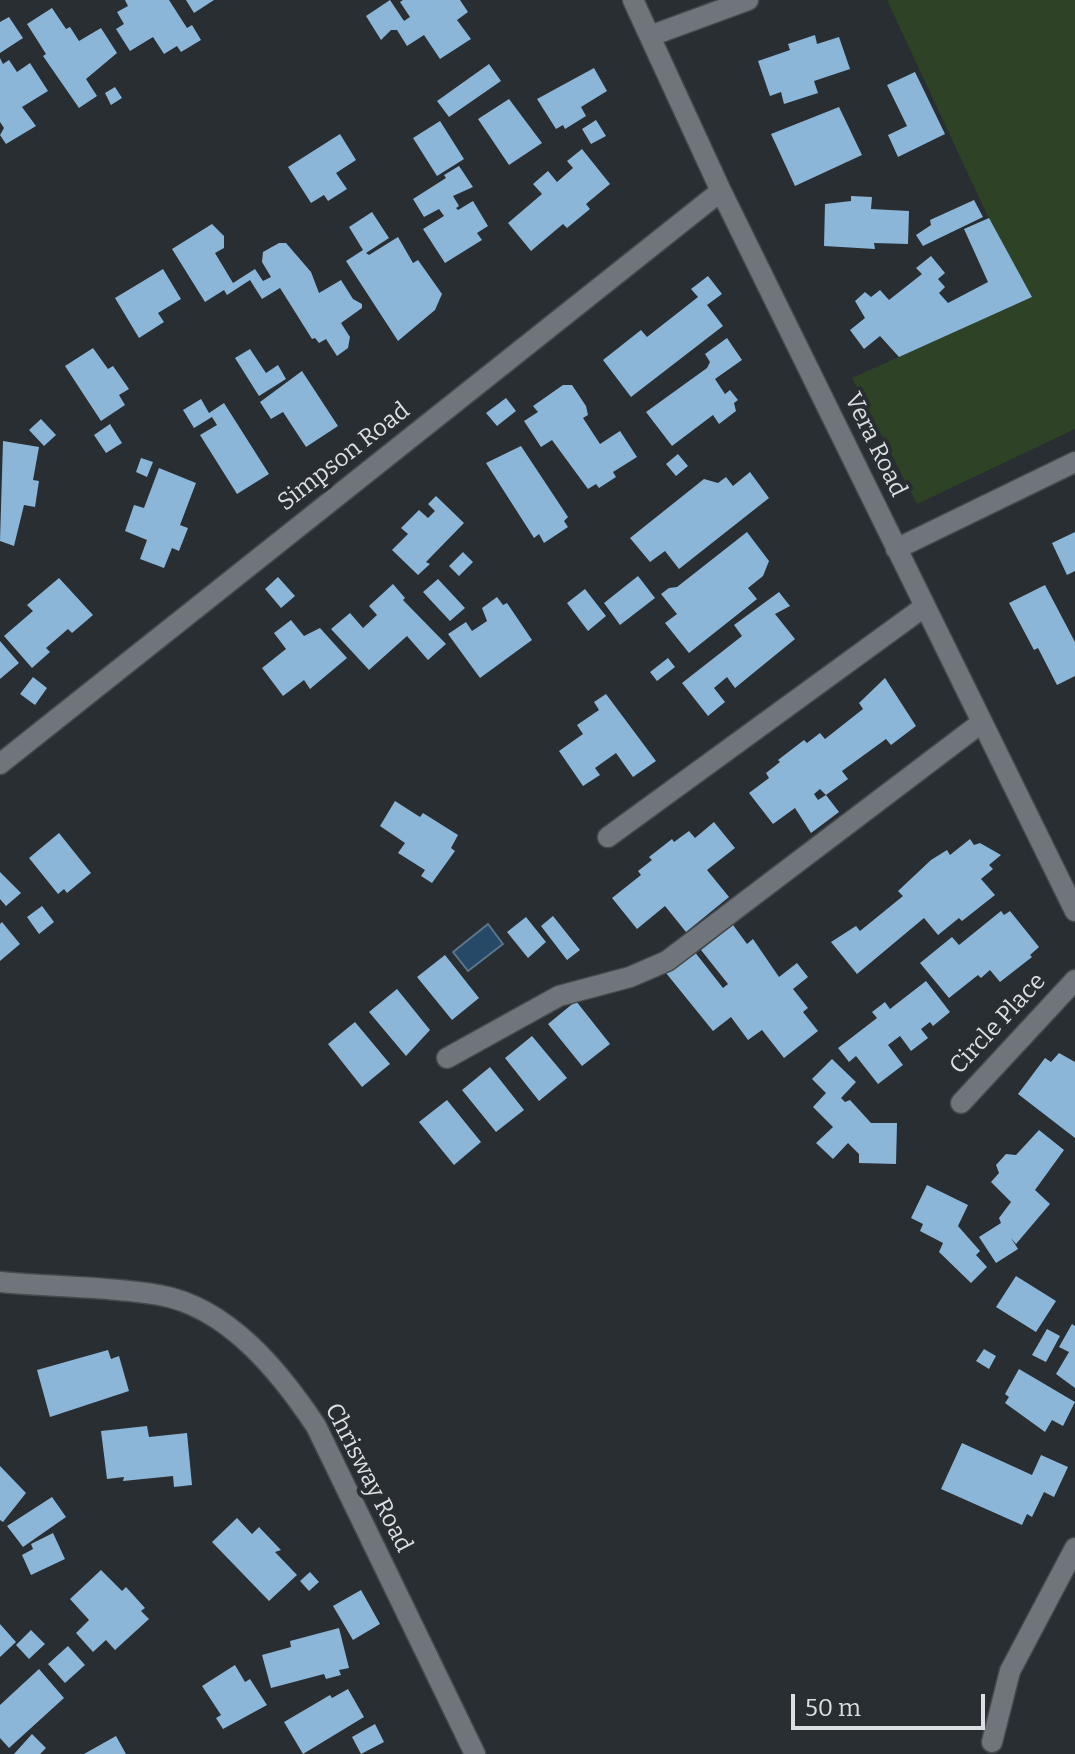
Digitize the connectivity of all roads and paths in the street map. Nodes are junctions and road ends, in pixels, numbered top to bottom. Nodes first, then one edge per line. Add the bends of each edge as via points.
1 (633, 0) edge
2 (748, 0) edge
3 (650, 36) junction
4 (721, 191) junction
5 (1075, 462) edge
6 (896, 549) junction
7 (924, 607) junction
8 (981, 723) junction
9 (0, 764) edge
10 (608, 837) dead end
11 (1075, 911) edge
12 (1075, 980) edge
13 (447, 1058) dead end
14 (961, 1103) dead end
15 (0, 1282) edge
16 (1075, 1548) edge
17 (992, 1742) dead end
18 (475, 1754) edge

1 - 3 street, Vera Road
2 - 3 street
3 - 4 street, Vera Road
4 - 6 street, Vera Road
4 - 9 street, Simpson Road
5 - 6 street
6 - 7 street, Vera Road
7 - 8 street, Vera Road
7 - 10 street
8 - 11 street, Vera Road
8 - 13 street via 667,961 559,996
12 - 14 street, Circle Place
15 - 18 street, Chrisway Road via 160,1295 203,1311 249,1346 316,1426
16 - 17 street via 1010,1671

